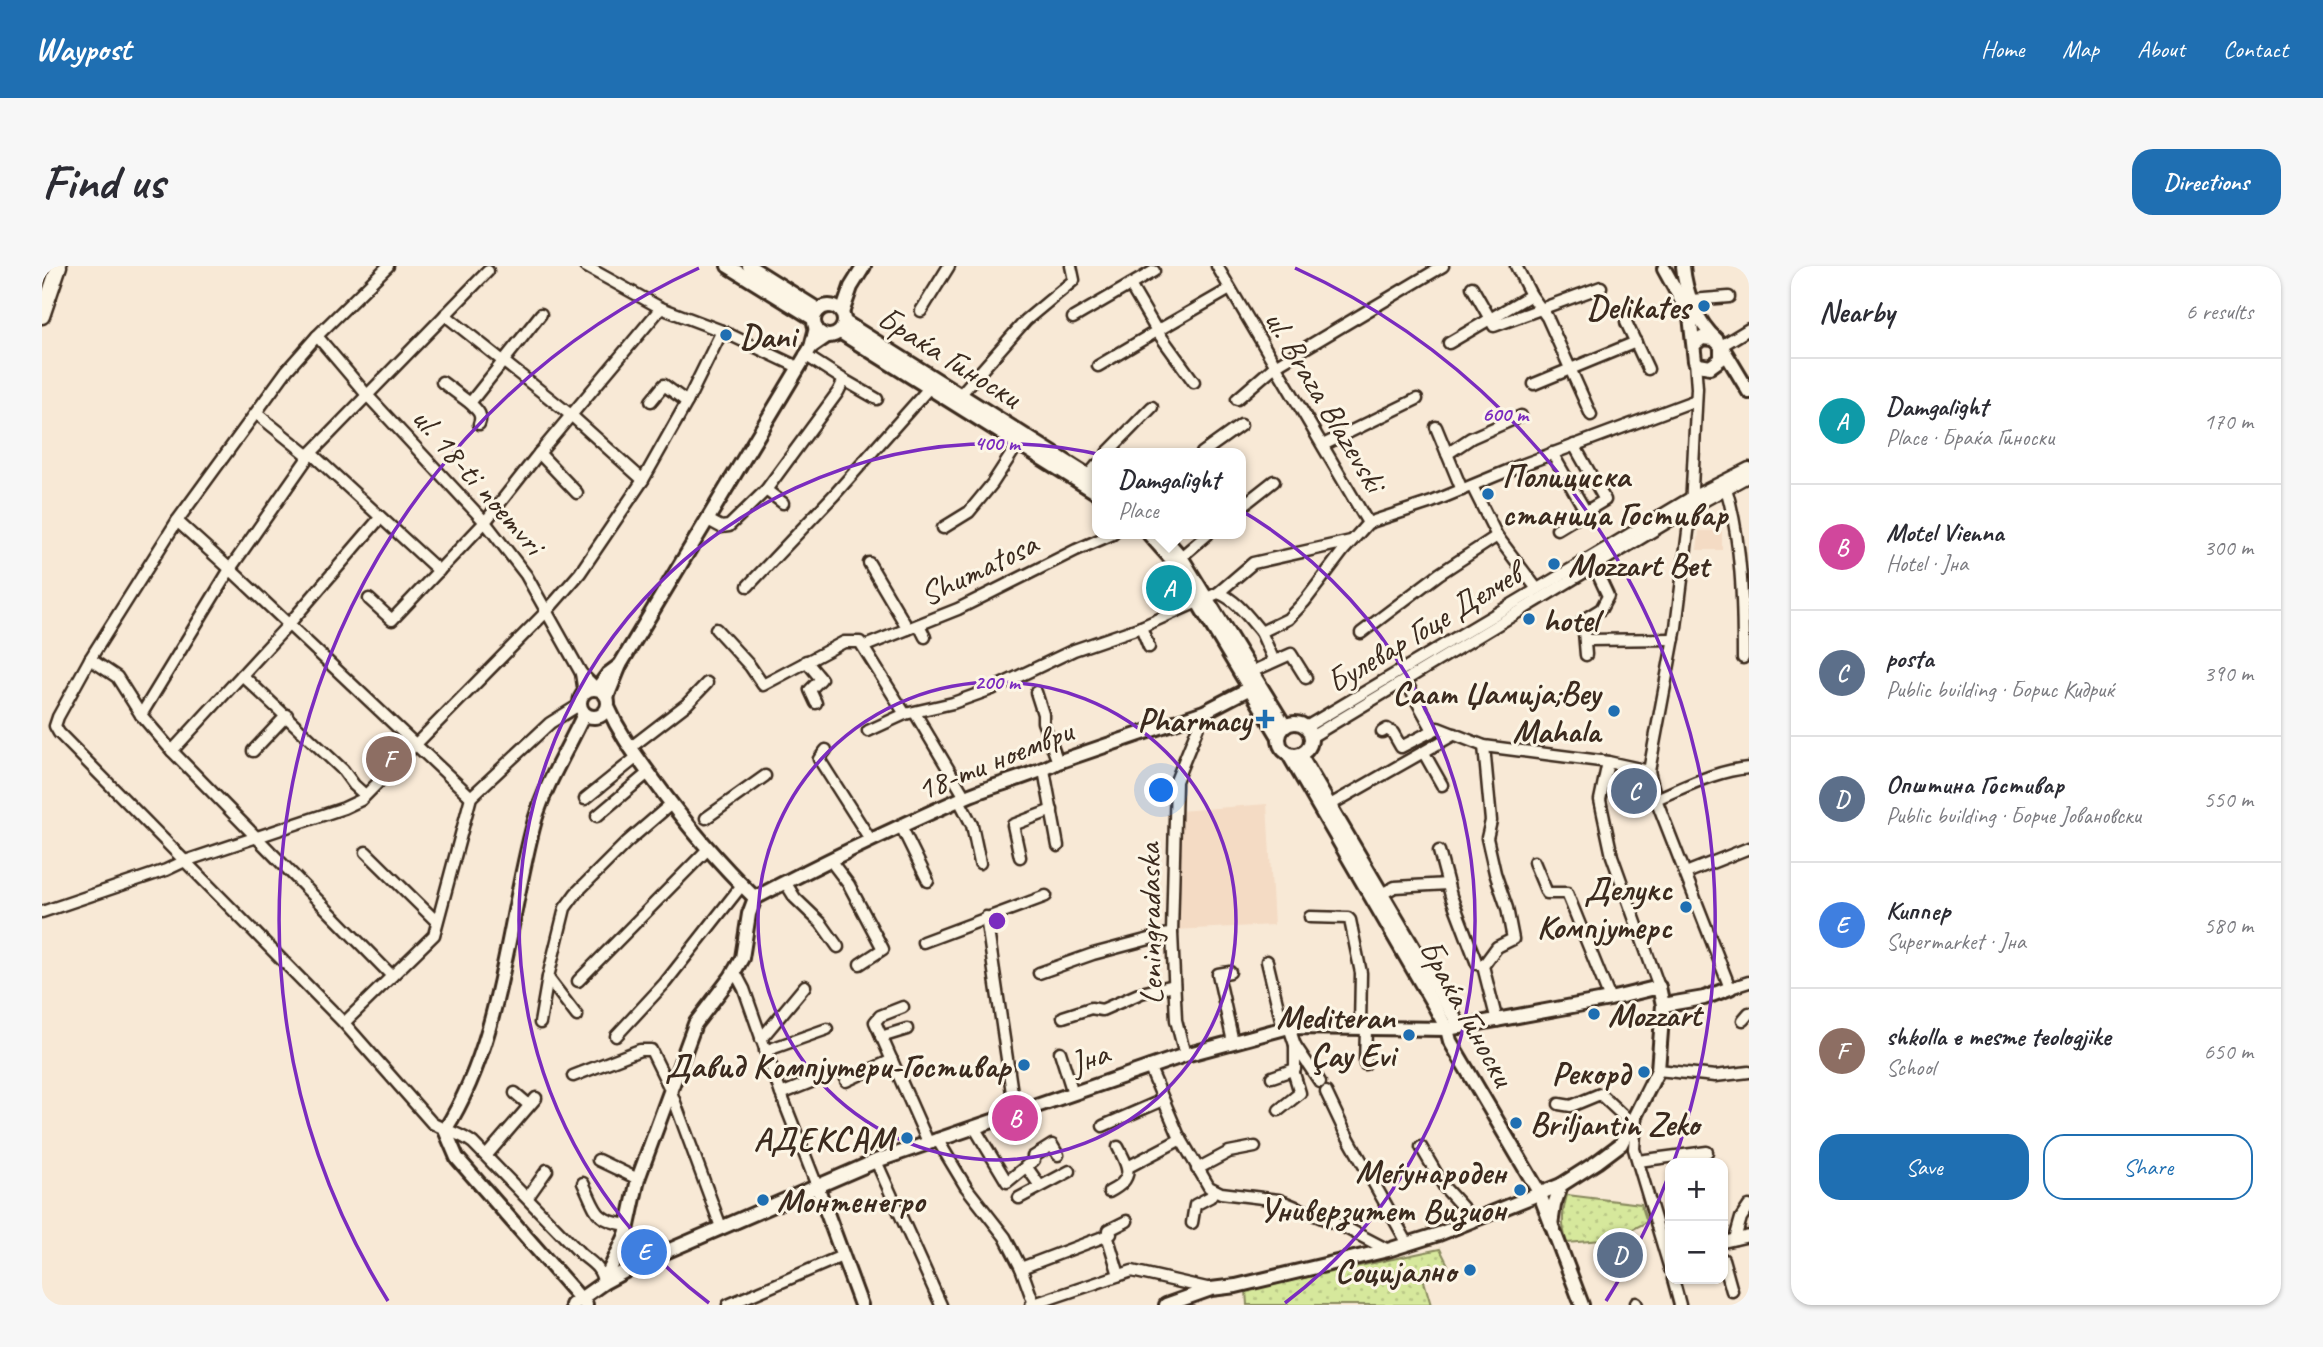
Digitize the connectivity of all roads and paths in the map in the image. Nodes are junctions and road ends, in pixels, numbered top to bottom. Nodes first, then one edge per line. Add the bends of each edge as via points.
1 (65, 266) edge
2 (388, 266) edge
3 (585, 266) edge
4 (728, 266) edge
5 (749, 266) edge
6 (864, 266) edge
7 (949, 266) edge
8 (1071, 266) edge
9 (1217, 266) edge
10 (1443, 266) edge
11 (1516, 266) edge
12 (1680, 266) edge
13 (1662, 267) edge
14 (57, 270) edge
15 (488, 271) dead end
16 (1154, 271) dead end
17 (1130, 285) junction
18 (851, 287) junction
19 (1472, 287) dead end
20 (1601, 288) dead end
21 (1230, 289) junction
22 (1531, 295) junction
23 (1729, 298) dead end
24 (1692, 300) junction
25 (661, 308) junction
26 (44, 309) edge
27 (1543, 310) junction
28 (921, 311) dead end
29 (541, 314) dead end
30 (445, 315) junction
31 (819, 316) junction
32 (1073, 318) dead end
33 (1491, 319) junction
34 (1626, 322) dead end
35 (838, 326) junction
36 (1749, 329) edge
37 (722, 331) junction
38 (1157, 331) junction
39 (317, 336) junction
40 (1636, 342) junction
41 (1449, 343) dead end
42 (1719, 343) junction
43 (1694, 345) junction
44 (805, 356) junction
45 (505, 362) junction
46 (1705, 364) junction
47 (1098, 366) dead end
48 (1275, 366) junction
49 (1570, 369) junction
50 (1648, 369) dead end
51 (1735, 370) junction
52 (844, 380) junction
53 (442, 382) dead end
54 (1194, 382) dead end
55 (1534, 384) dead end
56 (929, 388) junction
57 (1749, 392) edge
58 (367, 395) junction
59 (960, 396) junction
60 (1237, 399) dead end
61 (1417, 399) dead end
62 (877, 400) dead end
63 (1696, 400) junction
64 (651, 401) dead end
65 (688, 402) junction
66 (470, 403) junction
67 (1152, 407) dead end
68 (256, 413) junction
69 (1591, 415) dead end
70 (572, 416) junction
71 (1521, 416) dead end
72 (479, 424) dead end
73 (1241, 425) dead end
74 (1436, 426) dead end
75 (1018, 444) junction
76 (1323, 445) junction
77 (1574, 445) junction
78 (1112, 448) edge
79 (1209, 448) edge
80 (539, 453) junction
81 (1552, 453) junction
82 (1447, 454) junction
83 (310, 455) junction
84 (1749, 468) edge
85 (1749, 476) edge
86 (1092, 478) edge
87 (643, 480) junction
88 (1274, 481) dead end
89 (1467, 488) junction
90 (1726, 488) junction
91 (766, 490) junction
92 (1092, 490) edge
93 (578, 493) dead end
94 (783, 503) dead end
95 (1691, 503) junction
96 (1246, 504) edge
97 (1586, 512) junction
98 (380, 518) junction
99 (708, 520) junction
100 (177, 521) junction
101 (485, 522) junction
102 (1368, 523) junction
103 (943, 528) dead end
104 (1557, 529) dead end
105 (1497, 536) junction
106 (1101, 539) edge
107 (1154, 539) edge
108 (1165, 539) edge
109 (1202, 539) edge
110 (1352, 541) junction
111 (1181, 557) junction
112 (869, 563) dead end
113 (1594, 566) junction
114 (230, 569) junction
115 (439, 571) junction
116 (748, 586) dead end
117 (1537, 590) junction
118 (1206, 598) junction
119 (369, 599) dead end
120 (546, 612) junction
121 (289, 624) junction
122 (919, 625) junction
123 (1141, 627) junction
124 (716, 629) dead end
125 (908, 629) junction
126 (1261, 632) junction
127 (1361, 634) dead end
128 (925, 637) dead end
129 (1674, 639) junction
130 (1586, 640) junction
131 (865, 646) junction
132 (1149, 647) dead end
133 (1586, 655) dead end
134 (1743, 658) dead end
135 (90, 659) junction
136 (806, 661) junction
137 (1274, 661) junction
138 (243, 675) junction
139 (1306, 678) dead end
140 (1405, 680) junction
141 (1253, 682) junction
142 (707, 683) dead end
143 (1036, 692) dead end
144 (599, 696) junction
145 (816, 703) dead end
146 (1204, 712) junction
147 (589, 713) junction
148 (910, 713) junction
149 (141, 715) junction
150 (287, 715) junction
151 (617, 730) junction
152 (1433, 730) junction
153 (868, 731) dead end
154 (1282, 732) junction
155 (1308, 732) junction
156 (1382, 732) dead end
157 (1455, 734) junction
158 (414, 744) junction
159 (1484, 746) junction
160 (826, 750) dead end
161 (172, 751) junction
162 (253, 751) dead end
163 (634, 753) junction
164 (1424, 753) junction
165 (1295, 755) junction
166 (1058, 762) junction
167 (1608, 762) junction
168 (1749, 768) edge
169 (1044, 770) junction
170 (1649, 771) junction
171 (648, 773) junction
172 (765, 776) dead end
173 (1442, 785) dead end
174 (365, 795) junction
175 (471, 797) junction
176 (585, 799) dead end
177 (962, 799) junction
178 (1656, 799) junction
179 (671, 804) junction
180 (1330, 805) junction
181 (1052, 810) junction
182 (597, 816) dead end
183 (706, 818) dead end
184 (901, 826) junction
185 (256, 838) junction
186 (870, 839) junction
187 (1058, 846) dead end
188 (1749, 848) edge
189 (707, 850) junction
190 (1440, 851) dead end
191 (366, 852) dead end
192 (1020, 857) dead end
193 (185, 860) junction
194 (830, 860) junction
195 (1534, 862) dead end
196 (980, 863) dead end
197 (1686, 873) junction
198 (928, 881) dead end
199 (785, 882) junction
200 (1448, 884) junction
201 (742, 885) junction
202 (1381, 894) junction
203 (1046, 896) dead end
204 (755, 898) junction
205 (42, 912) edge
206 (986, 916) junction
207 (1310, 917) dead end
208 (438, 922) junction
209 (1172, 933) junction
210 (923, 942) dead end
211 (838, 947) dead end
212 (1267, 961) dead end
213 (860, 964) dead end
214 (1483, 966) junction
215 (734, 972) junction
216 (1230, 972) dead end
217 (1039, 973) dead end
218 (392, 976) junction
219 (548, 978) junction
220 (578, 981) dead end
221 (1749, 982) edge
222 (1174, 985) junction
223 (805, 986) dead end
224 (1659, 987) junction
225 (1730, 988) junction
226 (1610, 999) junction
227 (1663, 1005) junction
228 (904, 1007) dead end
229 (577, 1016) dead end
230 (1063, 1017) dead end
231 (1497, 1021) junction
232 (344, 1023) junction
233 (540, 1023) dead end
234 (1286, 1027) junction
235 (1363, 1028) junction
236 (1453, 1028) junction
237 (827, 1029) dead end
238 (907, 1029) dead end
239 (616, 1036) dead end
240 (881, 1037) junction
241 (761, 1039) junction
242 (1233, 1042) junction
243 (1295, 1045) junction
244 (765, 1051) junction
245 (1060, 1052) dead end
246 (1185, 1055) junction
247 (892, 1060) junction
248 (1365, 1063) dead end
249 (1149, 1066) junction
250 (1293, 1070) junction
251 (1658, 1070) junction
252 (1749, 1072) edge
253 (573, 1076) dead end
254 (1272, 1077) dead end
255 (816, 1080) dead end
256 (846, 1081) dead end
257 (1320, 1082) dead end
258 (670, 1089) junction
259 (1326, 1092) dead end
260 (515, 1093) dead end
261 (1073, 1093) junction
262 (780, 1094) junction
263 (1163, 1100) junction
264 (1559, 1104) dead end
265 (1279, 1110) dead end
266 (1014, 1113) junction
267 (1633, 1119) junction
268 (1103, 1126) dead end
269 (974, 1127) junction
270 (445, 1130) junction
271 (1181, 1139) junction
272 (932, 1141) junction
273 (1620, 1144) junction
274 (1118, 1147) dead end
275 (1255, 1147) dead end
276 (1421, 1147) dead end
277 (1634, 1149) junction
278 (1707, 1152) dead end
279 (1058, 1155) dead end
280 (487, 1156) junction
281 (598, 1160) dead end
282 (876, 1161) junction
283 (1638, 1161) junction
284 (1026, 1166) junction
285 (1128, 1167) junction
286 (1197, 1169) junction
287 (547, 1170) dead end
288 (1070, 1171) dead end
289 (638, 1179) junction
290 (583, 1183) dead end
291 (1561, 1185) junction
292 (817, 1186) junction
293 (1041, 1186) junction
294 (1214, 1191) junction
295 (1109, 1192) dead end
296 (1539, 1192) junction
297 (528, 1197) junction
298 (1019, 1198) dead end
299 (1749, 1206) edge
300 (1474, 1220) junction
301 (1127, 1221) dead end
302 (1192, 1223) dead end
303 (1551, 1225) junction
304 (721, 1227) junction
305 (627, 1230) junction
306 (1107, 1235) junction
307 (1749, 1236) edge
308 (1735, 1239) junction
309 (1728, 1241) edge
310 (1408, 1244) junction
311 (1665, 1249) edge
312 (1388, 1250) junction
313 (842, 1256) junction
314 (642, 1262) junction
315 (1021, 1268) junction
316 (1119, 1275) junction
317 (1728, 1277) edge
318 (603, 1283) junction
319 (1674, 1284) edge
320 (1211, 1289) junction
321 (1732, 1292) dead end
322 (579, 1303) edge
323 (728, 1305) edge
324 (862, 1305) edge
325 (942, 1305) edge
326 (1033, 1305) edge
327 (1166, 1305) edge
328 (1582, 1305) edge
329 (1680, 1305) edge

1 - 26 main road
2 - 39 street
3 - 25 street
4 - 31 street, Браќа Гиноски
5 - 31 street, Браќа Гиноски
6 - 18 street
7 - 28 street
8 - 59 street via 1074,280 1026,320
9 - 21 street, ul. Braza Blazevski
10 - 48 street
11 - 22 street
12 - 13 street
12 - 24 street
13 - 43 street via 1690,316
14 - 26 main road
15 - 30 street
16 - 17 street
17 - 32 street
17 - 38 street
18 - 31 street
18 - 35 street
19 - 33 street
20 - 27 street
21 - 38 street
21 - 48 street, ul. Braza Blazevski
22 - 27 street
22 - 33 street
23 - 24 street
24 - 42 street via 1704,327
25 - 37 street
25 - 70 street
27 - 33 street via 1494,326
27 - 49 street
29 - 45 street
30 - 45 street
30 - 58 street
31 - 35 street, Браќа Гиноски
31 - 35 street, Браќа Гиноски via 835,307
31 - 44 street
33 - 41 street
34 - 40 street
35 - 44 street
35 - 56 street, Браќа Гиноски
35 - 59 street, Браќа Гиноски
36 - 42 street
37 - 44 street
37 - 65 street
38 - 47 street
38 - 54 street
39 - 58 street, ul. 18-ti noemvri
39 - 68 street
40 - 49 street
40 - 50 street
42 - 43 street via 1709,337
42 - 46 street via 1721,359
42 - 51 street
43 - 46 street
44 - 52 street
44 - 99 street
45 - 66 street
45 - 70 street
46 - 51 street
46 - 63 street
48 - 60 street
48 - 76 street, ul. Braza Blazevski
49 - 55 street
49 - 69 street
51 - 57 street
52 - 62 street
52 - 91 street
53 - 66 street
56 - 75 street, Браќа Гиноски
56 - 116 street
58 - 83 street
58 - 101 street, ul. 18-ti noemvri
59 - 86 street, Браќа Гиноски
61 - 76 street
63 - 77 street
63 - 95 street
64 - 65 street via 664,385
65 - 87 street
66 - 72 street via 480,412
67 - 78 street
68 - 83 street
68 - 100 street
70 - 80 street
70 - 87 street
71 - 82 street
73 - 79 street
74 - 82 street
75 - 92 street, Браќа Гиноски
75 - 103 street via 970,512
76 - 102 street, ul. Braza Blazevski
77 - 81 street
77 - 97 street via 1605,500
80 - 93 street
80 - 101 street
81 - 89 street
81 - 97 street
82 - 89 street
83 - 98 street
83 - 114 street
84 - 95 street, Булевар Гоце Делчев
85 - 90 street, Булевар Гоце Делчев
87 - 120 street via 580,573
88 - 96 street
89 - 102 street
89 - 105 street
90 - 95 street, Булевар Гоце Делчев
90 - 134 street via 1743,601
91 - 94 street
91 - 99 street via 729,526
95 - 113 street, Булевар Гоце Делчев
95 - 117 street, Булевар Гоце Делчев
95 - 129 street
97 - 104 street
98 - 115 street
98 - 121 street
99 - 144 street via 620,665 608,674
100 - 114 street
100 - 135 street
101 - 115 street
101 - 120 street, ul. 18-ti noemvri via 526,575
102 - 110 street
105 - 117 street
105 - 127 street
106 - 122 street, Shumatosa
107 - 118 street, Браќа Гиноски
108 - 111 street, Браќа Гиноски
109 - 111 street
110 - 118 street via 1253,563
110 - 126 street via 1288,619
111 - 118 street, Браќа Гиноски
112 - 125 street
113 - 130 street via 1608,596 1601,609 1583,620
113 - 140 street, Булевар Гоце Делчев
114 - 121 street
114 - 149 street
115 - 119 street via 392,620
117 - 155 street, Булевар Гоце Делчев
118 - 123 street
118 - 126 street via 1226,596
118 - 141 street, Браќа Гиноски
120 - 144 street, ul. 18-ti noemvri
120 - 158 street
121 - 138 street
121 - 158 street
122 - 125 street, Shumatosa
122 - 128 street
123 - 132 street
123 - 148 street via 1074,650 992,689
124 - 136 street, Shumatosa via 763,685
125 - 131 street, Shumatosa
126 - 137 street
129 - 130 street
129 - 170 street
130 - 133 street
131 - 136 street, Shumatosa via 844,642
131 - 148 street via 877,671
135 - 149 street via 117,677
135 - 193 street via 55,726
136 - 145 street via 821,679 810,690
137 - 139 street via 1291,654
137 - 141 street
138 - 150 street
138 - 161 street
140 - 152 street
140 - 155 street, Булевар Гоце Делчев
141 - 146 street, 18-ти ноември
141 - 154 street, Браќа Гиноски
142 - 163 street
143 - 166 street
144 - 147 street
144 - 147 street
144 - 151 street, ul. 18-ti noemvri
146 - 166 street, 18-ти ноември
146 - 209 street, Leningradaska via 1176,781
147 - 151 street
147 - 175 street via 550,723
147 - 270 street via 560,760 536,818 487,1034
148 - 153 street
148 - 177 street
149 - 161 street
150 - 162 street
150 - 174 street
151 - 163 street
152 - 156 street via 1401,747 1393,733
152 - 157 street via 1438,727
154 - 155 street via 1295,723
154 - 165 street, Браќа Гиноски via 1280,748
155 - 165 street via 1309,748
157 - 159 street
157 - 164 street
158 - 174 street
158 - 175 street
159 - 167 street
159 - 214 street via 1491,821 1487,838 1513,939 1497,947
160 - 186 street via 819,759
161 - 185 street
163 - 171 street
163 - 176 street
164 - 173 street
164 - 180 street
165 - 180 street, Браќа Гиноски
165 - 236 street, Браќа Гиноски
166 - 169 street, 18-ти ноември
167 - 170 street
167 - 224 street via 1600,800 1612,856
168 - 178 street
169 - 177 street, 18-ти ноември
169 - 181 street
170 - 178 street
171 - 179 street
171 - 182 street
172 - 183 street
174 - 185 street via 344,808
175 - 208 street
177 - 184 street, 18-ти ноември
177 - 196 street
178 - 197 street
179 - 189 street
179 - 219 street via 627,842 565,908
180 - 202 street, Браќа Гиноски
181 - 187 street
181 - 192 street via 1013,825
184 - 186 street, 18-ти ноември
184 - 198 street
185 - 193 street
185 - 218 street
186 - 194 street, 18-ти ноември
188 - 197 street
189 - 201 street
189 - 220 street
190 - 200 street
191 - 208 street
193 - 205 street
193 - 232 street
194 - 199 street, 18-ти ноември
194 - 213 street via 849,885 883,949
195 - 226 street via 1547,893 1567,893
197 - 225 street
199 - 204 street, 18-ти ноември
199 - 211 street
200 - 202 street via 1395,887
200 - 214 street via 1477,964
201 - 204 street
201 - 239 street via 665,983
202 - 236 street, Браќа Гиноски
203 - 206 street
204 - 215 street via 742,958
206 - 210 street
206 - 266 street
207 - 235 street via 1348,918 1352,925 1361,973
208 - 218 street via 434,935
209 - 217 street
209 - 222 street, Leningradaska
212 - 234 street
214 - 231 street
215 - 241 street
215 - 258 street via 695,1024
216 - 242 street via 1218,974
218 - 232 street
219 - 229 street
219 - 233 street
221 - 225 street
222 - 230 street via 1102,1010 1091,1008
222 - 246 street, Leningradaska
223 - 241 street
224 - 226 street, Јна
224 - 227 street
225 - 227 street
226 - 231 street, Јна
227 - 251 street
228 - 240 street via 875,1022
231 - 236 street, Јна
232 - 270 street via 432,1123
234 - 235 street, Јна
234 - 242 street, Јна
234 - 243 street
235 - 236 street, Јна
235 - 248 street
236 - 296 street, Браќа Гиноски via 1450,1041
237 - 244 street
238 - 240 street
240 - 247 street
241 - 244 street
242 - 246 street, Јна
243 - 250 street
243 - 257 street
244 - 262 street
245 - 261 street
246 - 249 street, Јна
247 - 256 street
247 - 272 street
249 - 261 street, Јна
249 - 263 street
250 - 254 street
250 - 265 street via 1300,1093
251 - 252 street via 1715,1076
251 - 267 street
253 - 258 street via 646,1048 654,1053
255 - 262 street
258 - 289 street
258 - 304 street
259 - 310 street
260 - 280 street via 532,1101
261 - 266 street, Јна
262 - 292 street
263 - 268 street
263 - 271 street
264 - 267 street via 1571,1106 1600,1094
266 - 269 street, Јна
267 - 273 street
267 - 277 street
269 - 272 street, Јна
269 - 284 street via 1007,1182
270 - 280 street via 459,1132
270 - 322 street via 457,1158
271 - 285 street
271 - 286 street
272 - 282 street, Јна
272 - 315 street via 1005,1237
273 - 277 street
273 - 291 street
274 - 285 street
275 - 286 street via 1228,1152
276 - 300 street via 1445,1188
277 - 283 street
278 - 283 street
279 - 284 street via 1052,1145
280 - 297 street
281 - 289 street
282 - 292 street, Јна
282 - 325 street
283 - 311 street
284 - 293 street
285 - 295 street via 1124,1181
286 - 294 street
287 - 297 street
288 - 293 street
289 - 305 street
290 - 305 street via 600,1218
291 - 296 street
291 - 303 street
292 - 304 street, Јна
292 - 313 street
293 - 298 street
294 - 302 street via 1195,1205
294 - 312 street via 1279,1200
296 - 300 street
296 - 303 street, Браќа Гиноски
297 - 318 street via 597,1266
299 - 308 street
300 - 310 street
301 - 306 street
303 - 328 street, Браќа Гиноски
304 - 314 street, Јна
305 - 314 street
305 - 318 street
306 - 315 street
306 - 316 street
307 - 308 street
308 - 309 street
310 - 312 street
312 - 320 street
313 - 323 street
313 - 324 street
314 - 318 street, Јна
315 - 326 street
316 - 320 street via 1132,1270
316 - 326 street
317 - 321 street
318 - 322 street, Јна
319 - 329 street
320 - 327 street

